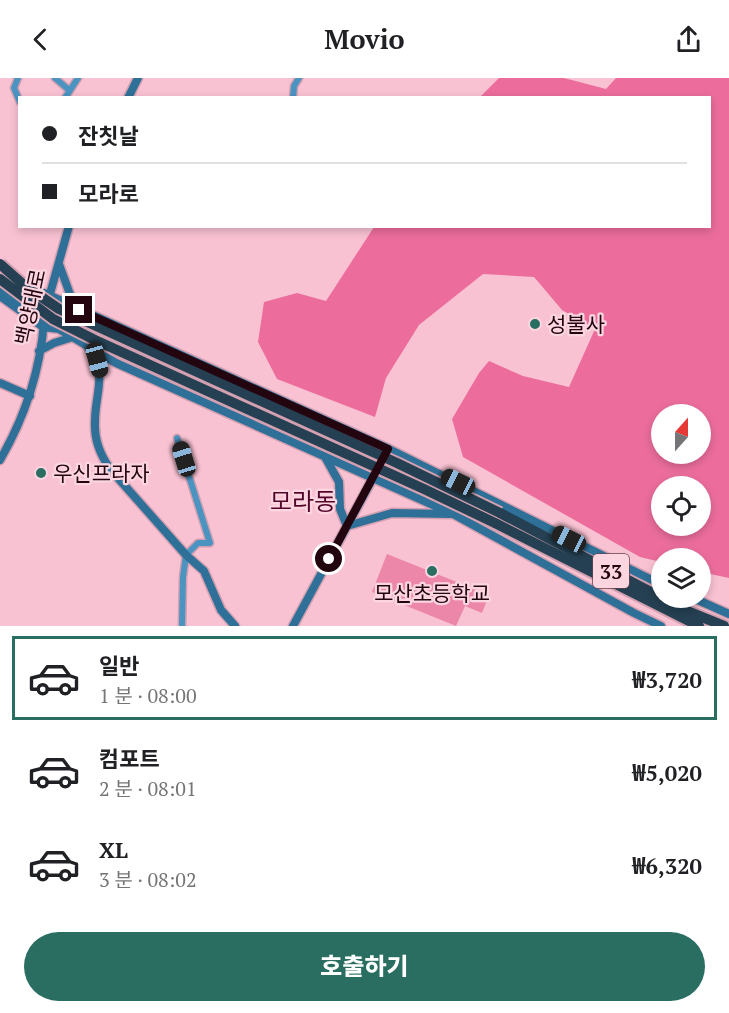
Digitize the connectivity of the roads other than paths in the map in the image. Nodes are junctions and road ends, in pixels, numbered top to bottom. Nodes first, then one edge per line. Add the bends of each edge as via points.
1 (18, 78) edge
2 (55, 78) edge
3 (78, 78) edge
4 (138, 78) edge
5 (299, 78) edge
6 (69, 90) junction
7 (66, 96) edge
8 (129, 96) edge
9 (293, 96) edge
10 (18, 97) edge
11 (68, 228) edge
12 (0, 260) edge
13 (58, 263) junction
14 (0, 264) edge
15 (0, 279) edge
16 (0, 288) edge
17 (0, 296) edge
18 (49, 297) junction
19 (79, 310) junction
20 (44, 322) junction
21 (73, 337) junction
22 (85, 343) junction
23 (156, 345) junction
24 (39, 351) junction
25 (116, 363) junction
26 (100, 372) junction
27 (152, 378) junction
28 (0, 383) edge
29 (30, 396) junction
30 (177, 438) dead end
31 (388, 449) junction
32 (324, 456) junction
33 (0, 460) edge
34 (374, 478) junction
35 (453, 514) junction
36 (497, 518) junction
37 (347, 526) junction
38 (186, 555) junction
39 (651, 580) edge
40 (711, 606) edge
41 (729, 614) edge
42 (297, 615) junction
43 (226, 617) junction
44 (182, 626) edge
45 (235, 626) edge
46 (241, 626) edge
47 (285, 626) edge
48 (292, 626) edge
49 (661, 626) edge
50 (699, 626) edge
51 (724, 626) edge

1 - 10 street via 14,88
2 - 6 street
3 - 6 street
4 - 8 main road
5 - 9 street
6 - 7 street
11 - 13 main road, 백양대로
12 - 18 main road
13 - 18 main road, 백양대로
13 - 19 main road
14 - 36 highway, 33, bridge via 59,309 386,458
15 - 36 highway, 33, bridge via 53,319 95,340 424,489
16 - 20 main road
17 - 20 main road
18 - 19 main road
18 - 20 main road, 백양대로
19 - 23 main road
20 - 21 main road
20 - 24 main road, 백양대로
21 - 22 main road
21 - 24 main road
22 - 25 main road
22 - 26 main road
23 - 27 main road via 164,358 164,367
23 - 31 main road
24 - 29 main road, 백양대로
25 - 26 main road
25 - 27 main road
26 - 38 main road via 95,422 100,454
27 - 32 main road
28 - 29 main road
29 - 33 main road, 백양대로
30 - 38 street via 210,543 198,543
31 - 34 main road
31 - 39 main road
32 - 34 main road
32 - 37 main road via 339,482 340,509
34 - 35 main road
34 - 37 main road
35 - 37 main road via 392,513
35 - 49 main road
36 - 50 highway, 33
36 - 51 highway, 33
37 - 42 main road
38 - 43 main road via 204,571
38 - 44 street
40 - 41 main road
42 - 47 main road
42 - 48 main road
43 - 45 main road
43 - 46 main road

